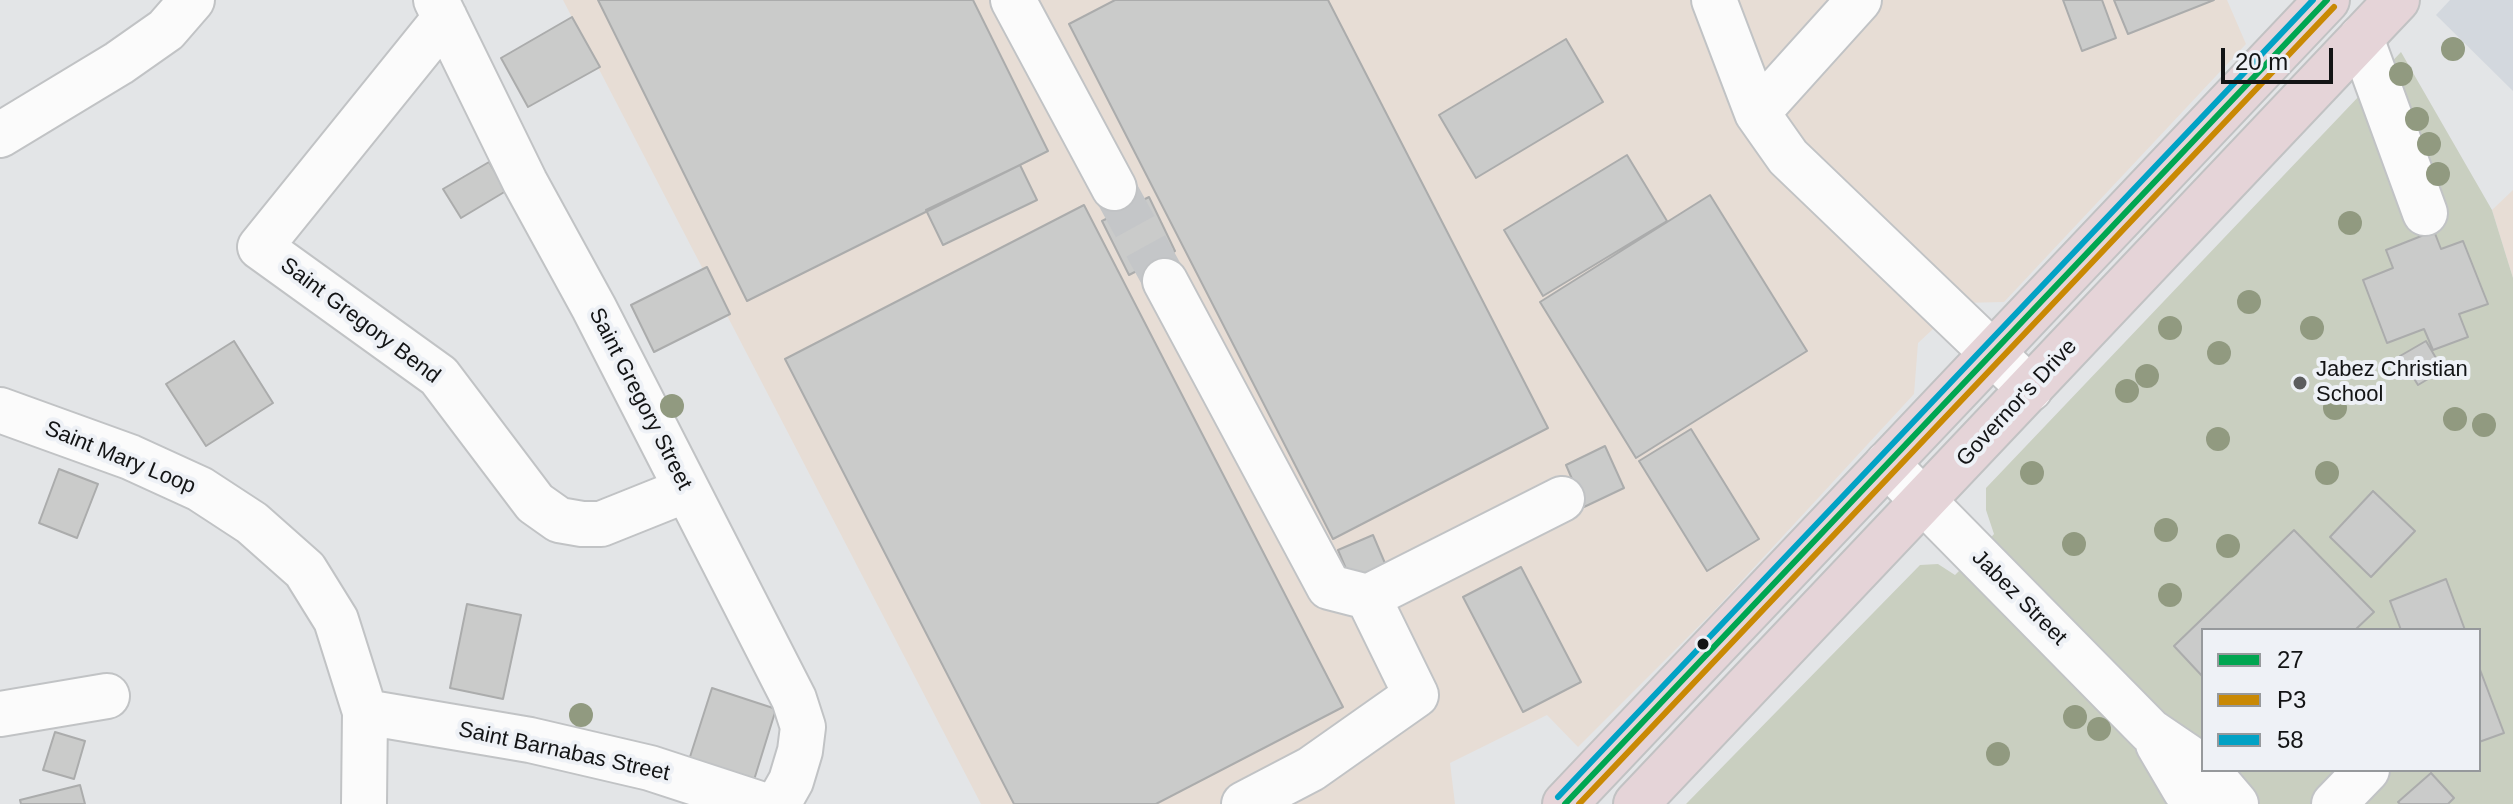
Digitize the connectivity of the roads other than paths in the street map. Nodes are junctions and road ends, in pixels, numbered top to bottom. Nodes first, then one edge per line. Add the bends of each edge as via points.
1 (192, 0) edge
2 (1013, 0) edge
3 (1714, 0) edge
4 (1859, 0) edge
5 (2327, 0) edge
6 (2397, 0) edge
7 (440, 9) edge
8 (2361, 38) junction
9 (1757, 113) junction
10 (0, 135) edge
11 (1114, 188) tunnel mouth
12 (2425, 213) dead end
13 (1165, 281) tunnel mouth
14 (1992, 353) junction
15 (2030, 389) junction
16 (0, 410) edge
17 (1887, 464) junction
18 (686, 490) junction
19 (1562, 499) dead end
20 (1924, 501) junction
21 (1368, 597) junction
22 (107, 696) dead end
23 (365, 712) junction
24 (0, 714) edge
25 (2150, 731) junction
26 (2201, 765) edge
27 (2208, 772) edge
28 (2365, 772) edge
29 (364, 804) edge
30 (760, 804) edge
31 (778, 804) edge
32 (1244, 804) edge
33 (1565, 804) edge
34 (1636, 804) edge
35 (2199, 804) edge
36 (2236, 804) edge
37 (2334, 804) edge

1 - 10 street via 166,30
2 - 11 street
3 - 9 street
4 - 9 street
5 - 14 highway
6 - 8 highway, Governor's Drive
7 - 18 street, Saint Gregory Street
7 - 18 street, Saint Gregory Bend via 260,247 439,376 535,503 559,520 601,524
8 - 12 street
8 - 15 highway, Governor's Drive
9 - 14 street via 1788,157
13 - 21 street via 1329,587
14 - 15 street
14 - 17 highway
15 - 20 highway, Governor's Drive
16 - 23 street, Saint Mary Loop via 130,457 200,489 252,523 305,570 336,620
17 - 20 street, Jabez Street
17 - 33 highway
18 - 31 street, Saint Gregory Street via 794,699 803,727 791,781
19 - 21 street
20 - 25 street, Jabez Street
20 - 34 highway, Governor's Drive
21 - 32 street via 1416,695 1311,769
22 - 24 street
23 - 29 street, Saint Mary Loop
23 - 30 street, Saint Barnabas Street via 530,740 650,768
25 - 26 street, Jabez Street
25 - 35 street, Jabez Street
27 - 36 street, Jabez Street
28 - 37 street

